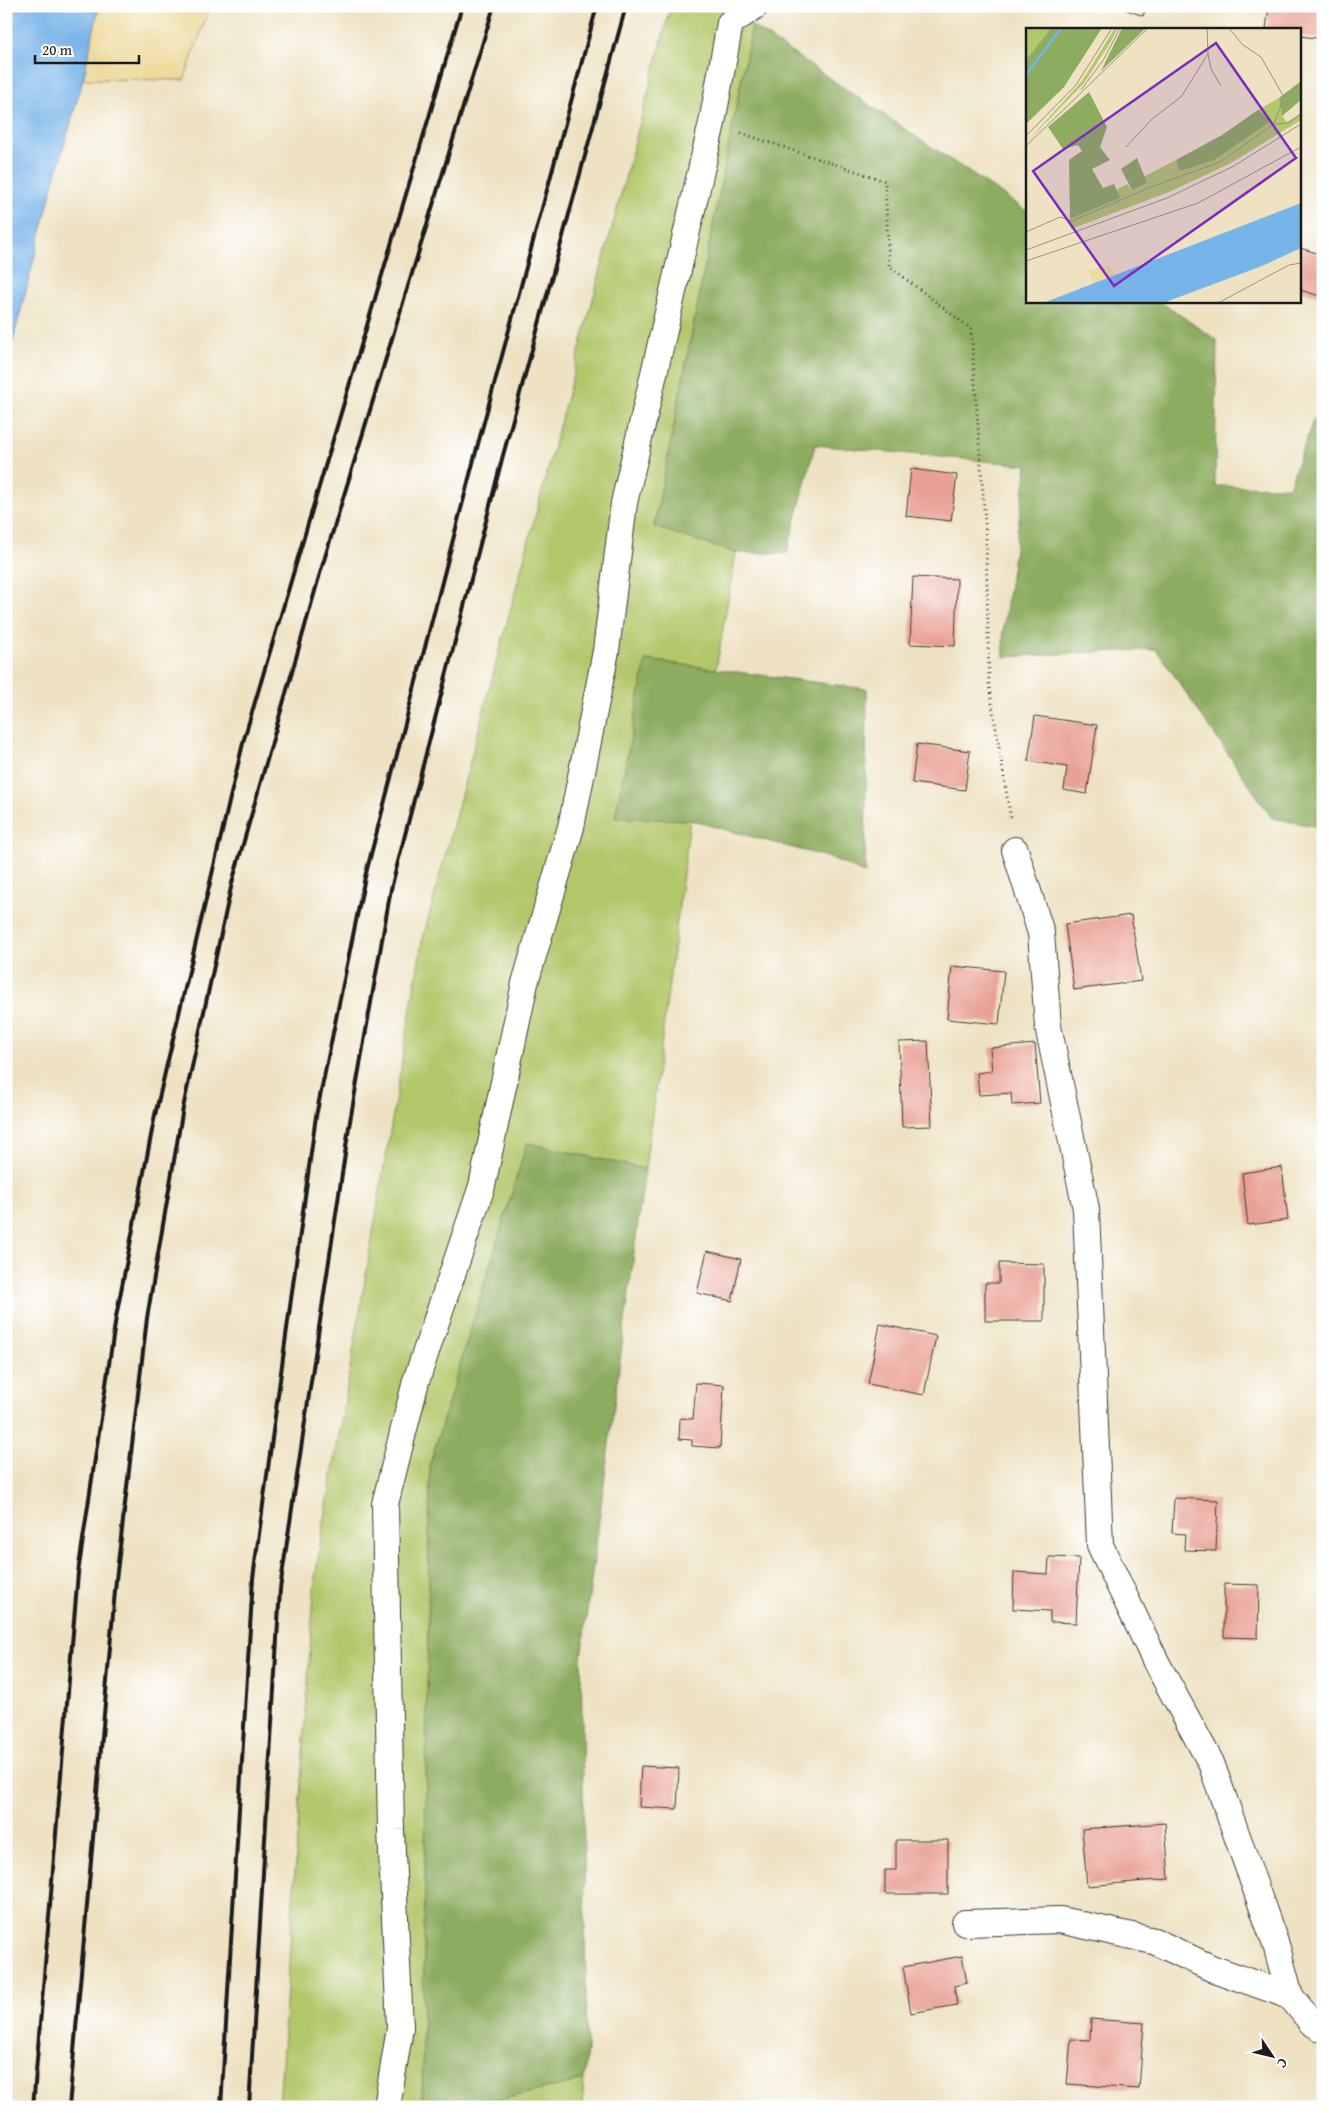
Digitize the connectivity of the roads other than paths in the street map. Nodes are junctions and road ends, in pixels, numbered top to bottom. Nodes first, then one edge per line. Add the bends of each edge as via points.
1 (755, 6) edge
2 (1016, 850) road end
3 (965, 1923) dead end
4 (1290, 1996) junction
5 (1323, 2029) edge
6 (387, 2107) edge

1 - 6 street via 730,23 712,123 624,503 606,651 571,827 525,983 482,1186 416,1381 385,1504 391,1830 400,2028
2 - 4 street via 1041,933 1048,1026 1086,1209 1100,1545 1156,1662 1211,1763 1278,1948
3 - 4 street via 1060,1920 1154,1941 1211,1968
4 - 5 street via 1312,2023

